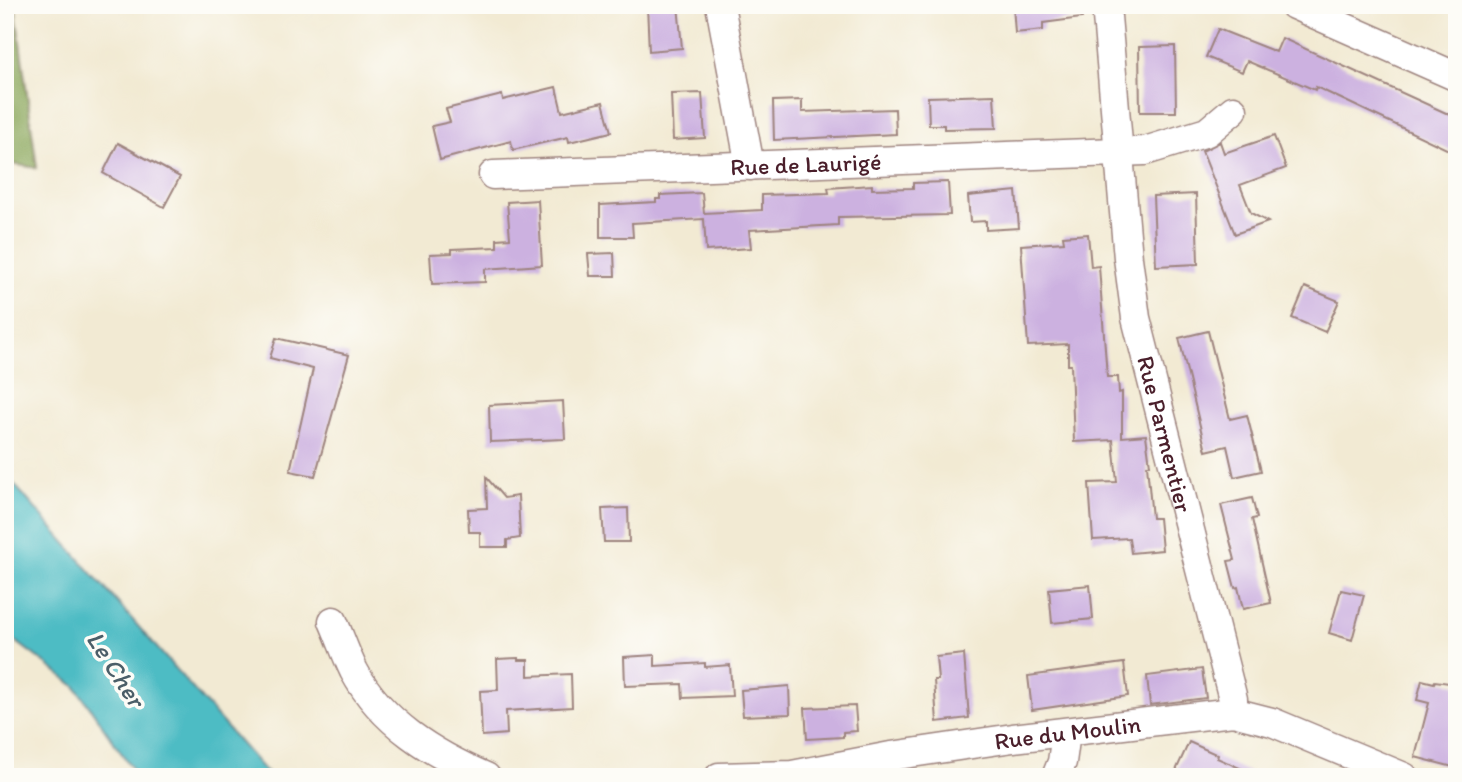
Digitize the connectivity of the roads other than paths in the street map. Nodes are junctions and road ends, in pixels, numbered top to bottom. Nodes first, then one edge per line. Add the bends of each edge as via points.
1 (720, 5) edge
2 (1106, 5) edge
3 (1294, 5) edge
4 (1457, 77) edge
5 (1233, 110) dead end
6 (1118, 151) junction
7 (750, 166) junction
8 (493, 176) dead end
9 (334, 621) dead end
10 (1233, 712) junction
11 (1066, 733) junction
12 (486, 777) edge
13 (719, 777) edge
14 (1056, 777) edge
15 (1404, 777) edge

1 - 7 street
2 - 6 street, Rue Parmentier
3 - 4 street
5 - 6 street via 1207,132 1145,150
6 - 7 street, Rue de Laurigé
6 - 10 street, Rue Parmentier via 1136,318
7 - 8 street, Rue de Laurigé
9 - 12 street via 354,670 377,705 412,737
10 - 11 street, Rue du Moulin
10 - 15 street, Rue du Moulin via 1272,722
11 - 13 street, Rue du Moulin via 891,756 792,775
11 - 14 street

